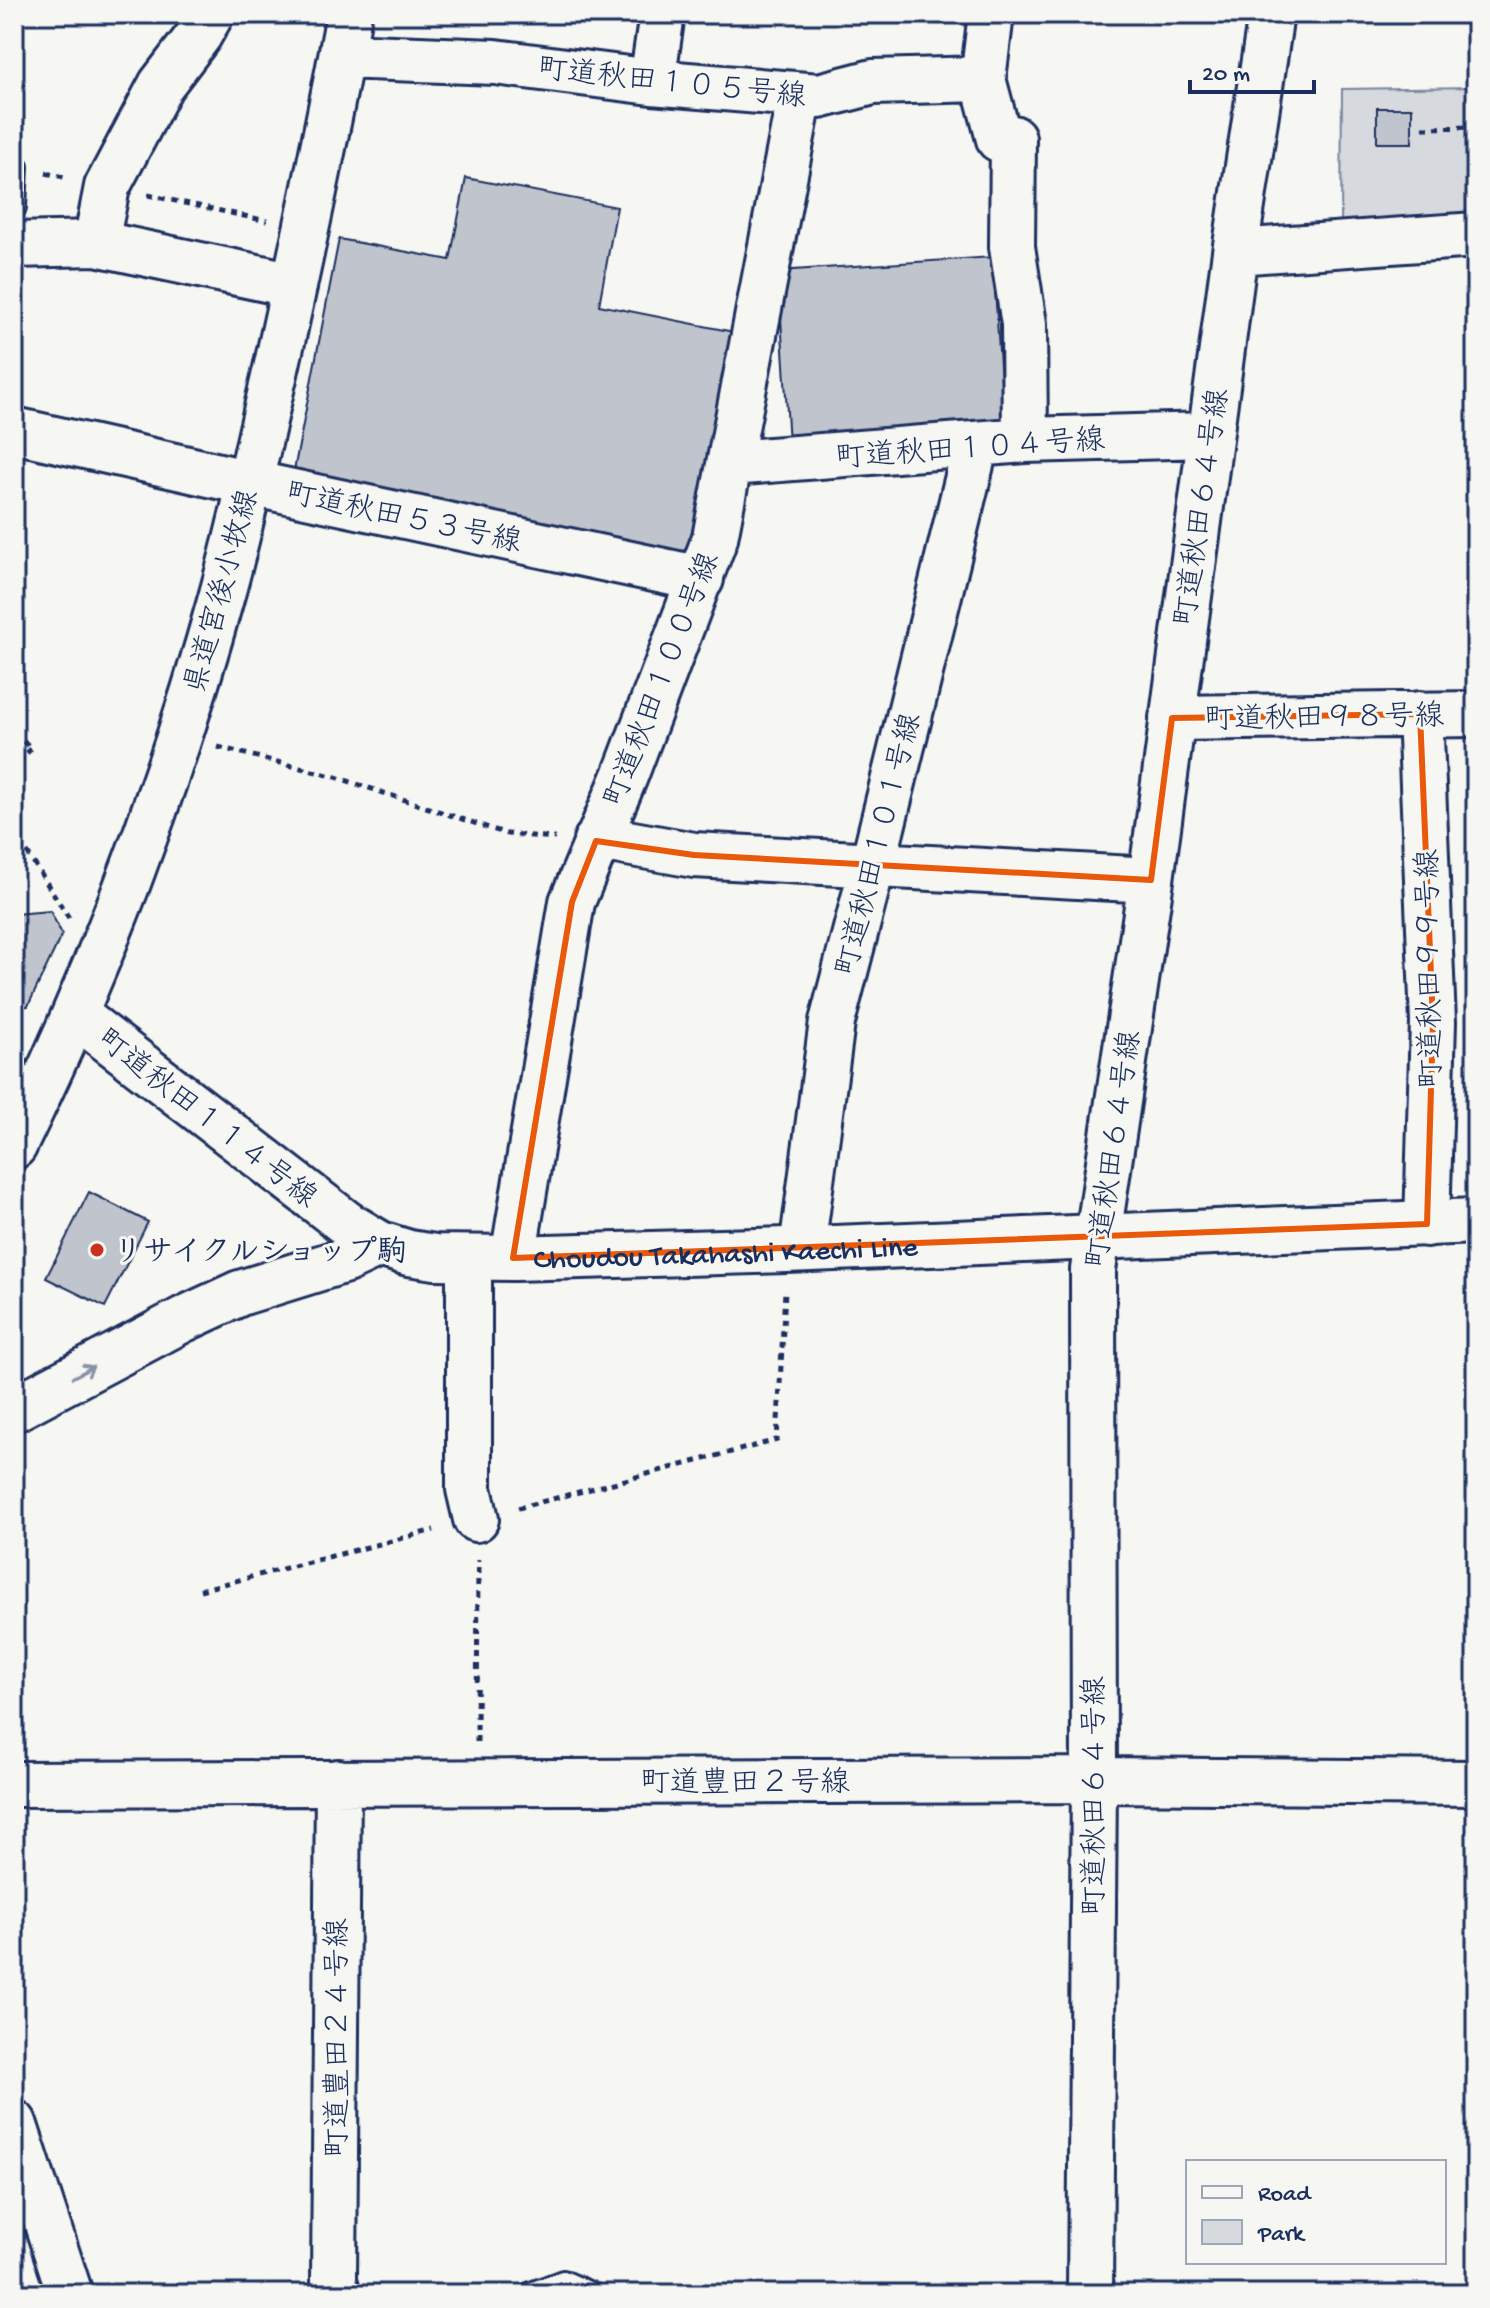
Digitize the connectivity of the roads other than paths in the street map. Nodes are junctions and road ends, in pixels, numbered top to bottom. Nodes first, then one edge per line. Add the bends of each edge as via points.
1 (211, 14) edge
2 (662, 14) edge
3 (991, 14) edge
4 (1271, 14) edge
5 (346, 35) edge
6 (983, 79) junction
7 (652, 82) junction
8 (800, 95) junction
9 (16, 167) edge
10 (14, 207) edge
11 (1476, 235) edge
12 (96, 243) junction
13 (14, 245) edge
14 (1235, 252) junction
15 (294, 285) junction
16 (14, 430) edge
17 (1209, 435) junction
18 (1025, 440) junction
19 (976, 444) junction
20 (731, 463) junction
21 (250, 483) junction
22 (701, 579) junction
23 (1420, 714) junction
24 (1476, 714) edge
25 (1172, 718) junction
26 (596, 841) junction
27 (873, 864) junction
28 (1151, 880) junction
29 (76, 1015) junction
30 (14, 1146) edge
31 (1476, 1221) edge
32 (1427, 1224) junction
33 (1098, 1238) junction
34 (380, 1244) junction
35 (794, 1249) junction
36 (513, 1258) junction
37 (469, 1259) junction
38 (14, 1409) edge
39 (476, 1519) road end
40 (1094, 1780) junction
41 (338, 1782) junction
42 (1476, 1783) edge
43 (14, 1784) edge
44 (14, 2123) edge
45 (70, 2294) edge
46 (338, 2294) edge
47 (531, 2294) edge
48 (590, 2294) edge
49 (1090, 2294) edge

1 - 12 street via 161,85 107,187
2 - 7 street
3 - 6 street
4 - 14 street, 町道秋田６４号線
5 - 7 street, 町道秋田１０５号線 via 495,62
5 - 15 street, 県道宮後小牧線
6 - 8 street, 町道秋田１０５号線 via 873,82 819,96
6 - 18 street via 999,139 1013,138 1012,247 1024,324
7 - 8 street, 町道秋田１０５号線
8 - 20 street, 町道秋田１００号線
9 - 10 lane
11 - 14 street
12 - 13 street
12 - 15 street
14 - 17 street, 町道秋田６４号線
15 - 21 street, 県道宮後小牧線
16 - 21 street, 町道秋田５３号線
17 - 18 street, 町道秋田１０４号線
17 - 25 street, 町道秋田６４号線
18 - 19 street, 町道秋田１０４号線
19 - 20 street, 町道秋田１０４号線
19 - 27 street, 町道秋田１０１号線
20 - 22 street, 町道秋田１００号線
21 - 22 street, 町道秋田５３号線
21 - 29 street, 県道宮後小牧線 via 178,737
22 - 26 street, 町道秋田１００号線
23 - 24 street, 町道秋田９８号線
23 - 25 street, 町道秋田９８号線
23 - 32 street, 町道秋田９９号線 via 1433,1022
25 - 28 street, 町道秋田６４号線
26 - 27 street via 694,855
26 - 36 street, 町道秋田１００号線 via 572,902
27 - 28 street
27 - 35 street, 町道秋田１０１号線 via 832,1022
28 - 33 street, 町道秋田６４号線
29 - 30 street, 県道宮後小牧線
29 - 34 street, 町道秋田１１４号線
31 - 32 street, Choudou Takahashi Kaechi Line
32 - 33 street, Choudou Takahashi Kaechi Line
33 - 35 street, Choudou Takahashi Kaechi Line
33 - 40 street, 町道秋田６４号線 via 1093,1270
34 - 37 street, Choudou Takahashi Kaechi Line via 409,1253
38 -> 34 street via 240,1293
35 - 36 street, Choudou Takahashi Kaechi Line
36 - 37 street, Choudou Takahashi Kaechi Line
37 - 39 street via 469,1489
40 - 41 street, 町道豊田２号線
40 - 42 street, 町道豊田２号線
40 - 49 street, 町道秋田６４号線
41 - 43 street, 町道豊田２号線
41 - 46 street, 町道豊田２４号線
44 - 45 street
47 - 48 lane via 563,2282

